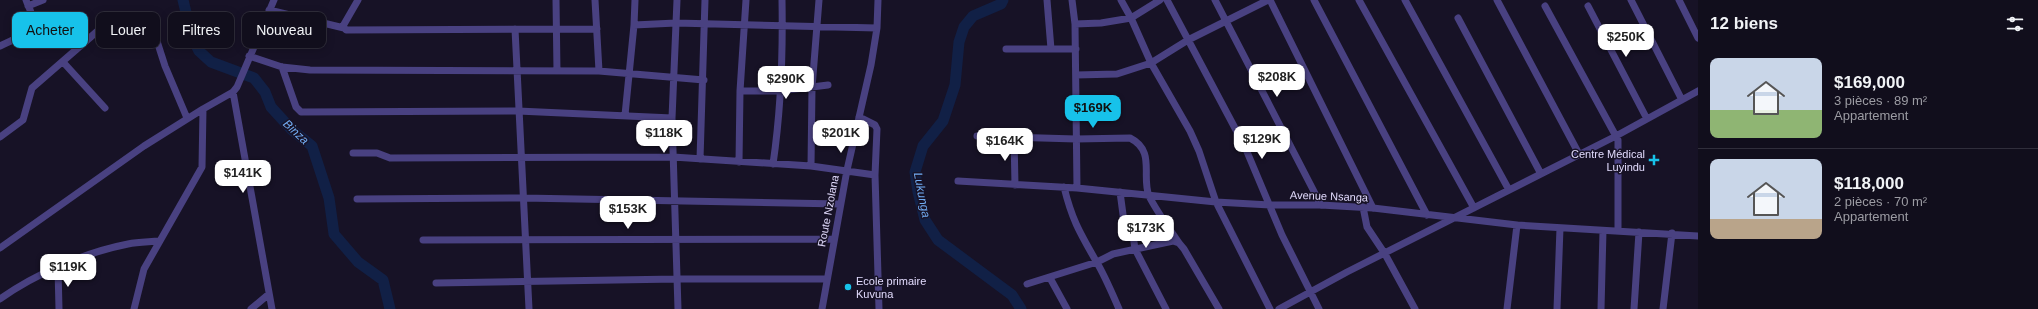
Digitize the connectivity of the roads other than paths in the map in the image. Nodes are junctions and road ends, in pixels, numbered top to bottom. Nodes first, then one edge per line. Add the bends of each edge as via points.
1 (43, 0) edge
2 (274, 0) edge
3 (358, 0) edge
4 (556, 0) edge
5 (595, 0) edge
6 (635, 0) edge
7 (677, 0) edge
8 (705, 0) edge
9 (746, 0) edge
10 (782, 0) edge
11 (819, 0) edge
12 (878, 0) edge
13 (1046, 0) edge
14 (1072, 0) edge
15 (1121, 0) edge
16 (1160, 0) edge
17 (1167, 0) edge
18 (1215, 0) edge
19 (1269, 0) edge
20 (1314, 0) edge
21 (1359, 0) edge
22 (1405, 0) edge
23 (1497, 0) edge
24 (1631, 0) edge
25 (1679, 0) edge
26 (27, 3) edge
27 (1545, 6) dead end
28 (1588, 6) dead end
29 (269, 10) junction
30 (1131, 18) junction
31 (1458, 18) dead end
32 (1227, 22) junction
33 (676, 23) junction
34 (704, 23) junction
35 (744, 24) junction
36 (1075, 24) junction
37 (634, 25) junction
38 (782, 25) junction
39 (817, 26) junction
40 (344, 28) junction
41 (557, 28) junction
42 (877, 28) junction
43 (515, 29) junction
44 (597, 29) junction
45 (1698, 38) edge
46 (1188, 40) junction
47 (0, 46) edge
48 (1006, 49) dead end
49 (1050, 49) junction
50 (1076, 49) junction
51 (249, 56) junction
52 (62, 62) junction
53 (1151, 63) junction
54 (282, 68) junction
55 (516, 71) junction
56 (557, 71) junction
57 (599, 71) junction
58 (629, 74) junction
59 (1076, 75) junction
60 (673, 78) junction
61 (704, 80) junction
62 (828, 85) dead end
63 (812, 88) junction
64 (740, 91) junction
65 (780, 91) junction
66 (1698, 91) edge
67 (233, 92) junction
68 (1682, 100) junction
69 (105, 108) dead end
70 (203, 109) junction
71 (518, 111) junction
72 (625, 116) junction
73 (187, 118) junction
74 (672, 118) junction
75 (859, 118) junction
76 (1647, 119) junction
77 (0, 136) edge
78 (977, 136) dead end
79 (1616, 136) junction
80 (1014, 137) junction
81 (1076, 139) junction
82 (353, 154) dead end
83 (1578, 154) junction
84 (520, 157) junction
85 (673, 157) junction
86 (700, 159) junction
87 (739, 162) junction
88 (773, 164) junction
89 (811, 166) junction
90 (847, 170) junction
91 (1541, 174) junction
92 (875, 175) junction
93 (958, 181) dead end
94 (1015, 185) junction
95 (1064, 187) junction
96 (1077, 188) junction
97 (1509, 190) junction
98 (1120, 192) junction
99 (1149, 195) junction
100 (523, 198) junction
101 (358, 199) dead end
102 (675, 202) junction
103 (1216, 202) junction
104 (840, 204) junction
105 (1270, 205) junction
106 (1321, 205) junction
107 (1362, 207) junction
108 (1373, 208) junction
109 (1474, 208) junction
110 (1428, 215) junction
111 (1456, 218) junction
112 (1517, 225) junction
113 (1560, 228) junction
114 (1603, 231) junction
115 (1618, 231) junction
116 (1639, 232) junction
117 (1672, 233) junction
118 (1698, 236) edge
119 (677, 239) junction
120 (423, 240) dead end
121 (527, 240) junction
122 (834, 240) junction
123 (158, 241) junction
124 (1179, 243) junction
125 (0, 248) edge
126 (1135, 249) junction
127 (1385, 254) junction
128 (1097, 262) junction
129 (58, 268) junction
130 (1050, 278) junction
131 (677, 279) junction
132 (827, 280) junction
133 (528, 282) junction
134 (436, 283) dead end
135 (1027, 284) dead end
136 (1310, 293) junction
137 (269, 294) junction
138 (0, 299) edge
139 (59, 309) edge
140 (134, 309) edge
141 (251, 309) edge
142 (272, 309) edge
143 (529, 309) edge
144 (678, 309) edge
145 (822, 309) edge
146 (879, 309) edge
147 (1067, 309) edge
148 (1119, 309) edge
149 (1166, 309) edge
150 (1219, 309) edge
151 (1270, 309) edge
152 (1279, 309) edge
153 (1319, 309) edge
154 (1415, 309) edge
155 (1508, 309) edge
156 (1557, 309) edge
157 (1601, 309) edge
158 (1634, 309) edge
159 (1664, 309) edge

1 - 26 street
2 - 29 street
3 - 40 street via 344,23
4 - 41 street
5 - 44 street
6 - 37 street
7 - 33 street
8 - 34 street
9 - 35 street
10 - 38 street
11 - 39 street
12 - 42 street, Route Nzolana
13 - 49 street
14 - 36 street
15 - 30 street
16 - 30 street
17 - 46 street
18 - 32 street
19 - 32 street
19 - 108 street
20 - 110 street
21 - 109 street
22 - 97 street
23 - 83 street
24 - 68 street
25 - 45 street
26 - 47 street via 33,19 31,24 23,34
27 - 79 street
28 - 76 street
29 - 40 street
29 - 51 street
30 - 36 street
30 - 53 street
31 - 91 street
32 - 46 street
32 - 106 street
33 - 34 street
33 - 37 street
33 - 60 street
34 - 35 street
34 - 61 street
35 - 38 street
35 - 64 street
36 - 50 street
37 - 58 street
38 - 39 street
38 - 65 street
39 - 42 street
39 - 63 street
40 - 43 street
41 - 43 street
41 - 44 street
41 - 56 street
42 - 75 street, Route Nzolana
43 - 55 street
44 - 57 street
46 - 53 street
46 - 105 street via 1245,147
48 - 49 street
49 - 50 street
50 - 59 street
51 - 54 street
51 - 67 street via 246,69
52 - 69 street
52 - 73 street via 113,17 119,15 150,31 156,38
52 - 77 street via 32,88 23,120
53 - 59 street via 1117,74
53 - 103 street via 1190,131
54 - 55 street
54 - 71 street via 296,107 301,112
55 - 56 street
55 - 71 street
56 - 57 street
57 - 58 street
58 - 60 street
58 - 72 street
59 - 81 street
60 - 61 street
60 - 74 street
61 - 86 street
62 - 63 street
63 - 65 street
63 - 89 street
64 - 65 street
64 - 87 street
65 - 88 street
66 - 68 street
67 - 70 street
67 - 137 street
68 - 76 street
70 - 73 street
70 - 123 street via 202,167
71 - 72 street
71 - 84 street
72 - 74 street
73 - 125 street
74 - 85 street
75 - 90 street, Route Nzolana
75 - 92 street via 875,125 877,129
76 - 79 street
78 - 80 street
79 - 83 street
79 - 115 street via 1619,145
80 - 81 street
80 - 94 street
81 - 96 street
81 - 99 street via 1130,138 1137,141 1142,147 1146,161
82 - 84 street via 376,153 390,158
83 - 91 street
84 - 85 street
84 - 100 street
85 - 86 street
85 - 102 street
86 - 87 street
87 - 88 street
88 - 89 street
89 - 90 street
90 - 92 street
90 - 104 street, Route Nzolana
91 - 97 street
92 - 146 street
93 - 94 street, Avenue Nsanga
94 - 95 street, Avenue Nsanga
95 - 96 street, Avenue Nsanga
95 - 128 street via 1070,213
96 - 98 street, Avenue Nsanga
97 - 109 street
98 - 99 street, Avenue Nsanga
98 - 126 street via 1124,222 1133,235
99 - 103 street, Avenue Nsanga
99 - 124 street
100 - 101 street
100 - 102 street
100 - 121 street
102 - 104 street
102 - 119 street
103 - 105 street, Avenue Nsanga
103 - 151 street
104 - 122 street, Route Nzolana
105 - 106 street, Avenue Nsanga
105 - 136 street
106 - 107 street, Avenue Nsanga
107 - 108 street, Avenue Nsanga
107 - 127 street via 1367,227
108 - 110 street, Avenue Nsanga
109 - 111 street
110 - 111 street, Avenue Nsanga
111 - 112 street, Avenue Nsanga
111 - 127 street
112 - 113 street, Avenue Nsanga
112 - 155 street
113 - 114 street, Avenue Nsanga
113 - 156 street
114 - 115 street, Avenue Nsanga
114 - 157 street
115 - 116 street, Avenue Nsanga
116 - 117 street, Avenue Nsanga
116 - 158 street
117 - 118 street, Avenue Nsanga
117 - 159 street
119 - 121 street
119 - 122 street
119 - 131 street
120 - 121 street
121 - 133 street
122 - 132 street, Route Nzolana
123 - 129 street via 128,244
123 - 140 street via 144,269
124 - 126 street via 1173,241
124 - 150 street
126 - 128 street via 1113,254
126 - 149 street
127 - 136 street
127 - 154 street
128 - 130 street
128 - 148 street
129 - 138 street via 23,283
129 - 139 street
130 - 135 street
130 - 147 street
131 - 132 street
131 - 133 street
131 - 144 street
132 - 145 street, Route Nzolana
133 - 134 street
133 - 143 street
136 - 152 street
136 - 153 street
137 - 141 street
137 - 142 street

